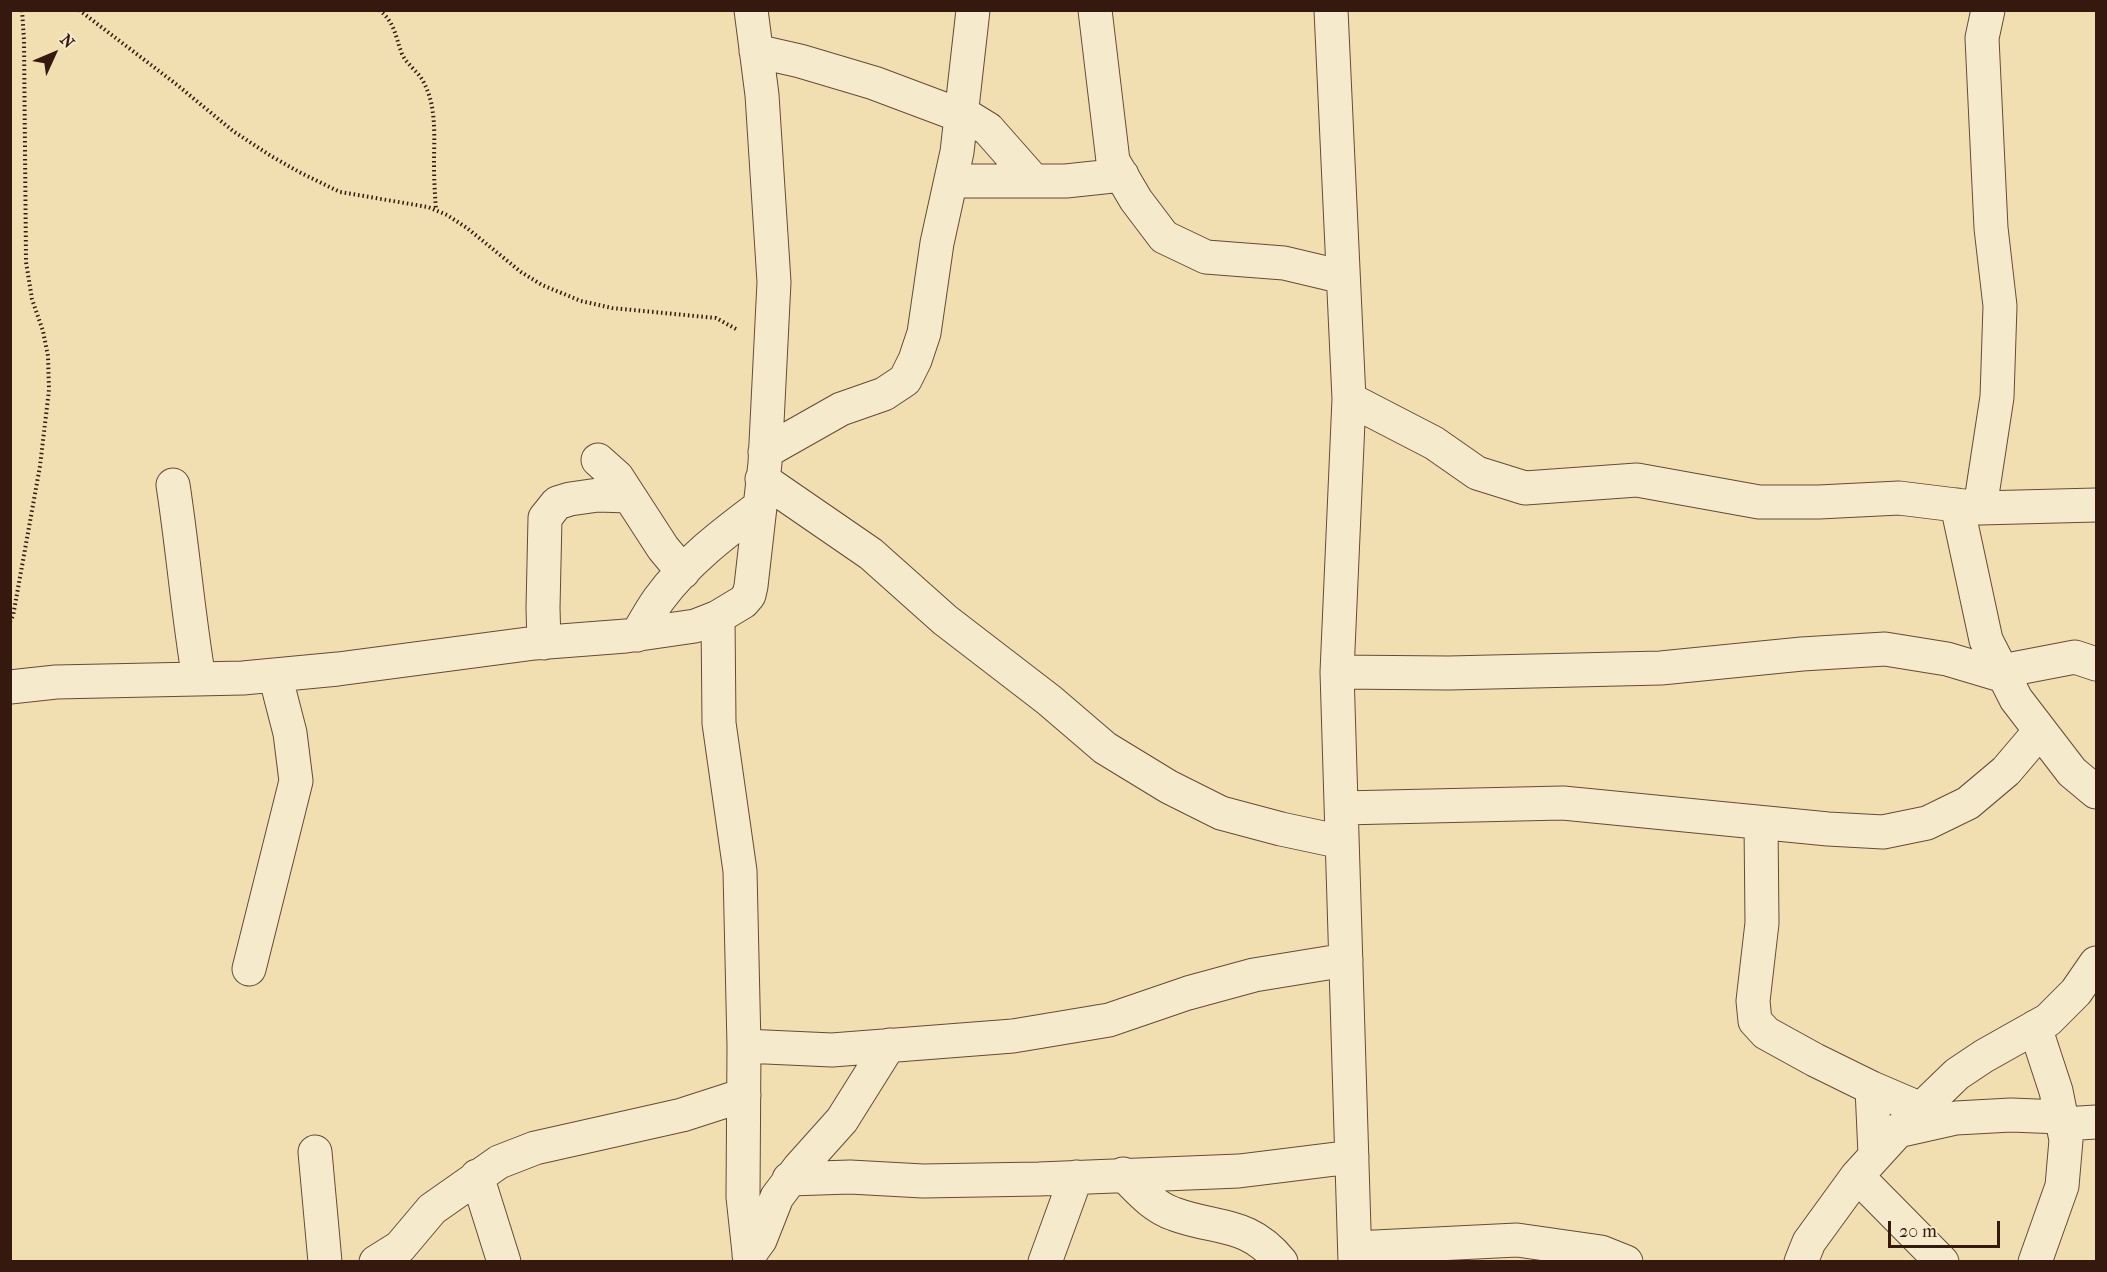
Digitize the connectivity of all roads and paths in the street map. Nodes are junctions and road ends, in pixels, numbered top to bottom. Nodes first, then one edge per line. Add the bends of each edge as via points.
1 (22, 10) edge
2 (79, 10) edge
3 (379, 10) edge
4 (751, 10) edge
5 (973, 10) edge
6 (1095, 10) edge
7 (1988, 10) edge
8 (1324, 12) edge
9 (756, 51) junction
10 (962, 115) junction
11 (1122, 175) junction
12 (1033, 180) junction
13 (951, 181) junction
14 (436, 210) junction
15 (1343, 277) junction
16 (770, 348) junction
17 (1349, 399) junction
18 (598, 460) dead end
19 (762, 480) junction
20 (173, 485) dead end
21 (628, 495) junction
22 (2097, 505) edge
23 (1969, 506) junction
24 (683, 572) junction
25 (718, 617) junction
26 (10, 622) edge
27 (637, 635) junction
28 (544, 643) junction
29 (2097, 664) edge
30 (1337, 672) junction
31 (2003, 674) junction
32 (275, 675) junction
33 (199, 679) junction
34 (10, 687) edge
35 (2040, 731) junction
36 (2097, 792) edge
37 (1342, 808) junction
38 (1761, 823) junction
39 (1342, 842) junction
40 (1346, 960) junction
41 (2097, 963) edge
42 (249, 969) dead end
43 (2035, 1027) junction
44 (890, 1045) junction
45 (744, 1047) junction
46 (1872, 1088) junction
47 (744, 1095) junction
48 (1910, 1120) junction
49 (2062, 1121) junction
50 (2097, 1122) edge
51 (315, 1152) dead end
52 (1352, 1157) junction
53 (1866, 1166) junction
54 (1123, 1174) junction
55 (477, 1176) junction
56 (1076, 1176) junction
57 (789, 1179) junction
58 (1355, 1255) edge
59 (748, 1259) edge
60 (325, 1262) edge
61 (376, 1262) edge
62 (504, 1262) edge
63 (1045, 1262) edge
64 (1281, 1262) edge
65 (1626, 1262) edge
66 (1801, 1262) edge
67 (1942, 1262) edge
68 (2035, 1262) edge

1 - 26 path via 26,262 48,356 49,390 40,466
2 - 14 path via 233,130 301,173 340,192
3 - 14 path via 394,27 402,54 425,83 430,98
4 - 9 street
5 - 10 street
6 - 11 street via 1113,161
7 - 23 street via 1982,38 1991,228 2000,306 1997,397
8 - 15 street
9 - 10 street via 874,83
9 - 16 street via 774,282
10 - 12 street via 988,129
10 - 13 street
11 - 12 street
11 - 15 street via 1164,237 1206,257 1284,263
12 - 13 street
13 - 19 street via 924,333 905,380 884,394 841,409
14 - 16 path via 467,228 521,273 542,285 581,301 612,308 716,318
15 - 17 street
16 - 19 street
17 - 23 street via 1434,442 1477,473 1526,488 1636,480 1759,502 1899,498
17 - 30 street
18 - 21 street via 617,477
19 - 24 street via 713,542
19 - 25 street via 749,595
19 - 39 street via 872,554 945,620 1105,748 1221,813
20 - 33 street
21 - 24 street
21 - 28 street via 570,499 557,503 545,518
22 - 23 street
23 - 31 street via 1986,640
24 - 27 street via 659,599
25 - 27 street via 695,626
25 - 45 street via 719,723 740,871
27 - 28 street
28 - 32 street
29 - 31 street via 2075,657
30 - 31 street via 1661,668 1885,650 1947,659
30 - 37 street
31 - 35 street
32 - 33 street
32 - 42 street via 290,733 296,781
33 - 34 street via 56,682
35 - 36 street via 2072,772
35 - 38 street via 2006,771 1968,803 1927,823 1883,832
37 - 38 street via 1563,803
37 - 39 street
38 - 46 street via 1761,923 1753,1001 1755,1021 1766,1033
39 - 40 street
40 - 44 street via 1254,975 1109,1020 1013,1036
40 - 52 street
41 - 43 street via 2076,993
43 - 48 street via 1957,1074
43 - 49 street
44 - 45 street via 832,1050
44 - 57 street via 842,1120
45 - 47 street
46 - 48 street
46 - 53 street
47 - 55 street via 682,1115 535,1148 499,1162
47 - 59 street via 743,1197
48 - 49 street via 2012,1115
48 - 53 street
49 - 50 street
49 - 68 street via 2066,1140 2062,1186
51 - 60 street
52 - 54 street via 1239,1171
52 - 58 street
53 - 66 street via 1809,1242
53 - 67 street
54 - 56 street
54 - 64 street via 1151,1202 1172,1214 1249,1233
55 - 61 street via 432,1209 400,1247
55 - 62 street
56 - 57 street via 923,1181
56 - 63 street
57 - 59 street
58 - 65 street via 1516,1240 1601,1252

